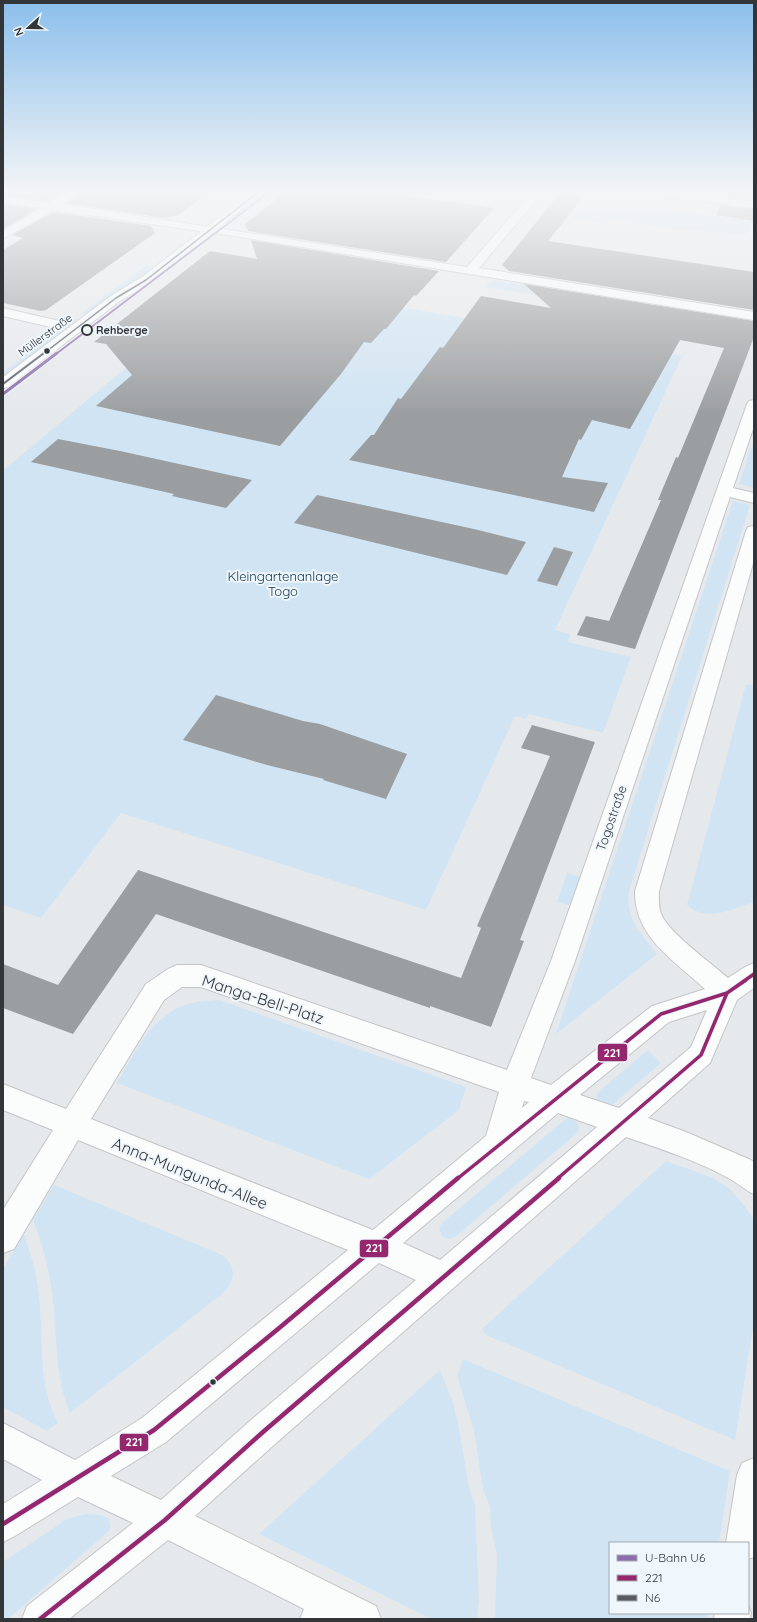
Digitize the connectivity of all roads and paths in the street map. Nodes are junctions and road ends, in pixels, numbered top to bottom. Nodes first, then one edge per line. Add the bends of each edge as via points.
1 (164, 266) edge
2 (442, 266) edge
3 (474, 266) edge
4 (470, 270) junction
5 (110, 287) dead end
6 (100, 295) dead end
7 (3, 312) edge
8 (71, 316) dead end
9 (754, 316) edge
10 (59, 325) junction
11 (47, 333) dead end
12 (3, 384) edge
13 (754, 404) edge
14 (724, 491) junction
15 (754, 498) edge
16 (754, 531) edge
17 (754, 974) edge
18 (727, 993) junction
19 (514, 1086) junction
20 (3, 1097) edge
21 (556, 1098) junction
22 (623, 1122) junction
23 (71, 1125) junction
24 (498, 1144) junction
25 (754, 1180) edge
26 (3, 1238) edge
27 (377, 1247) junction
28 (444, 1277) junction
29 (3, 1440) edge
30 (754, 1475) edge
31 (76, 1478) junction
32 (165, 1520) junction
33 (3, 1524) edge
34 (744, 1542) edge
35 (321, 1609) edge
36 (40, 1619) edge
37 (363, 1619) edge

1 - 12 street, Müllerstraße via 116,298
2 - 4 street
3 - 4 street
4 - 9 street
5 - 6 street
7 - 10 street
8 - 10 street, Müllerstraße
10 - 11 street, Müllerstraße
13 - 14 street, Togostraße
14 - 15 street
14 - 19 street, Togostraße via 563,961
16 - 18 street via 647,891 646,908 658,930 677,951
17 - 18 street
18 - 21 street via 661,1014
18 - 22 street via 701,1055
19 - 21 street, Manga-Bell-Platz
19 - 23 street, Manga-Bell-Platz via 201,976 177,976 155,992
19 - 24 street, Togostraße
20 - 23 street, Anna-Mungunda-Allee
21 - 22 street, Manga-Bell-Platz
21 - 24 street
22 - 25 street via 686,1145 741,1170
22 - 28 street
23 - 26 street, Manga-Bell-Platz
23 - 27 street, Anna-Mungunda-Allee
24 - 27 street
27 - 28 street, Anna-Mungunda-Allee
27 - 31 street via 154,1430
28 - 32 street
29 - 31 street
30 - 34 street
31 - 32 street
31 - 33 street
32 - 35 street
32 - 36 street
35 - 37 street

